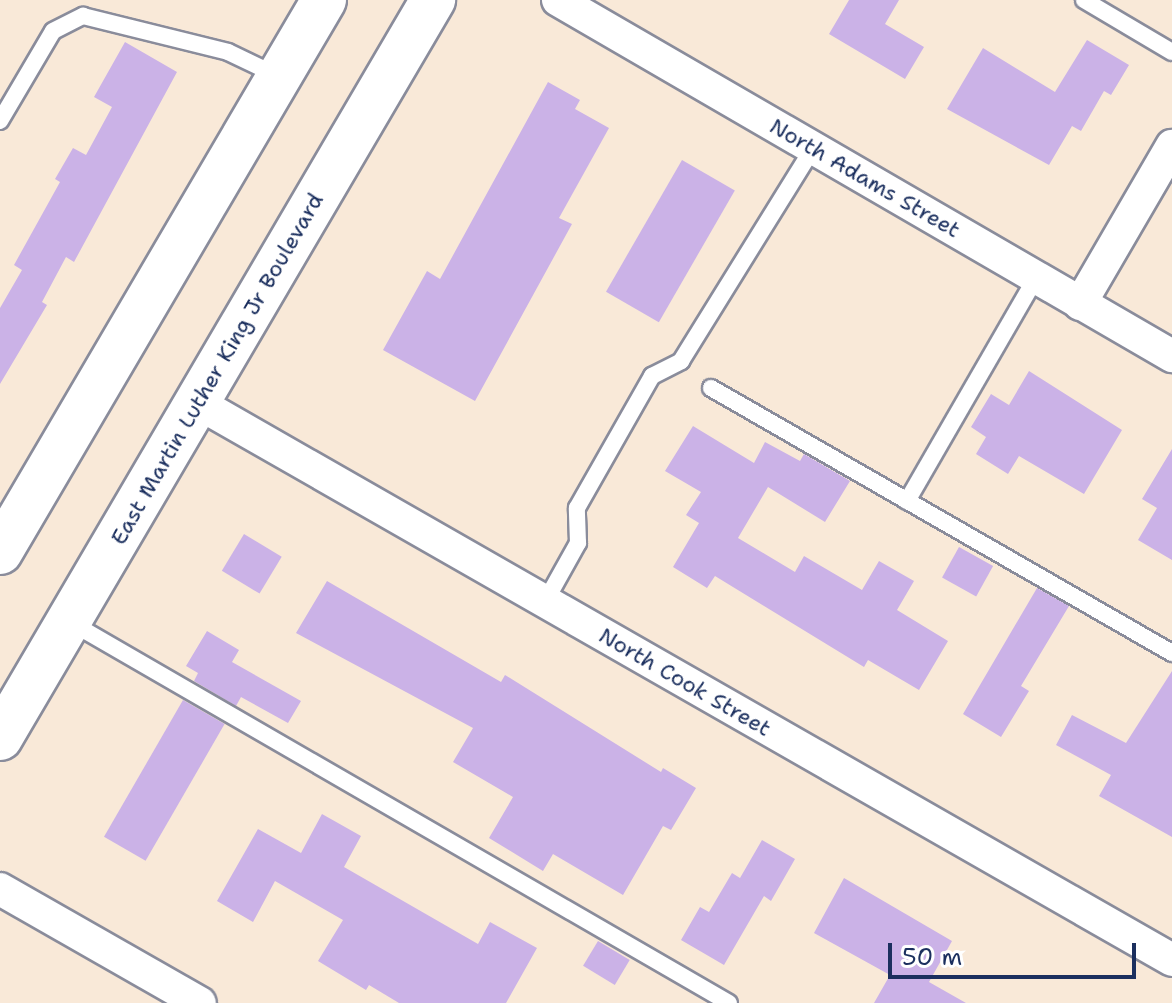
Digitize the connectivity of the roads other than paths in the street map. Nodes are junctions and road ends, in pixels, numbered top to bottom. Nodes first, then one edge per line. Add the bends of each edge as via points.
1 (324, 0) edge
2 (433, 0) edge
3 (558, 0) edge
4 (1084, 0) edge
5 (1172, 52) edge
6 (277, 76) junction
7 (0, 121) edge
8 (1172, 146) edge
9 (813, 148) junction
10 (1036, 278) junction
11 (1080, 304) junction
12 (1172, 356) edge
13 (711, 388) dead end
14 (198, 403) junction
15 (907, 501) junction
16 (0, 552) edge
17 (545, 602) junction
18 (69, 622) junction
19 (1172, 653) edge
20 (0, 738) edge
21 (0, 889) edge
22 (1172, 960) edge
23 (200, 1003) edge
24 (729, 1003) edge

1 - 6 main road
2 - 14 main road, East Martin Luther King Jr Boulevard
3 - 9 street, North Adams Street
4 - 5 lane
6 - 7 lane via 228,52 83,16 53,31
6 - 16 main road
8 - 11 street
9 - 10 street, North Adams Street
9 - 17 lane via 681,361 652,376 577,508 578,543
10 - 11 street, North Adams Street
10 - 15 lane
11 - 12 street, North Adams Street
13 - 15 lane
14 - 17 street, North Cook Street
14 - 18 main road, East Martin Luther King Jr Boulevard
15 - 19 lane
17 - 22 street, North Cook Street
18 - 20 main road, East Martin Luther King Jr Boulevard
18 - 24 lane
21 - 23 street

